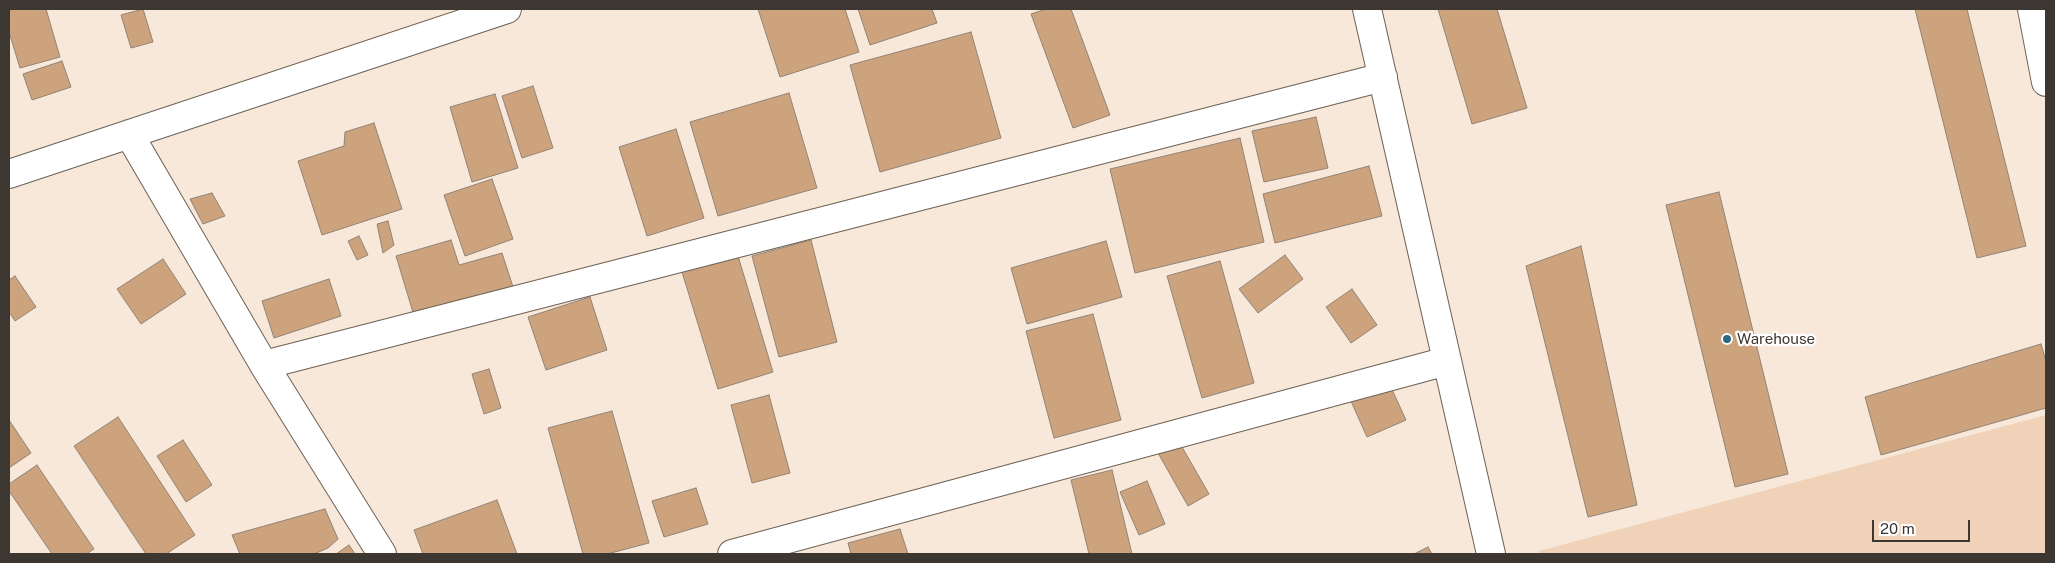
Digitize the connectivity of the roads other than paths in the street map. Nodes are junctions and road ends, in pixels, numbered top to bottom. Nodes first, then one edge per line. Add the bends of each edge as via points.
1 (507, 9) edge
2 (1367, 9) edge
3 (2032, 9) edge
4 (1383, 77) junction
5 (2046, 82) edge
6 (129, 134) junction
7 (9, 174) edge
8 (1447, 361) junction
9 (264, 365) junction
10 (382, 554) edge
11 (732, 554) edge
12 (1491, 554) edge

1 - 6 street
2 - 4 street
3 - 5 street
4 - 8 street
4 - 9 street
6 - 7 street
6 - 9 street
8 - 11 street
8 - 12 street
9 - 10 street

